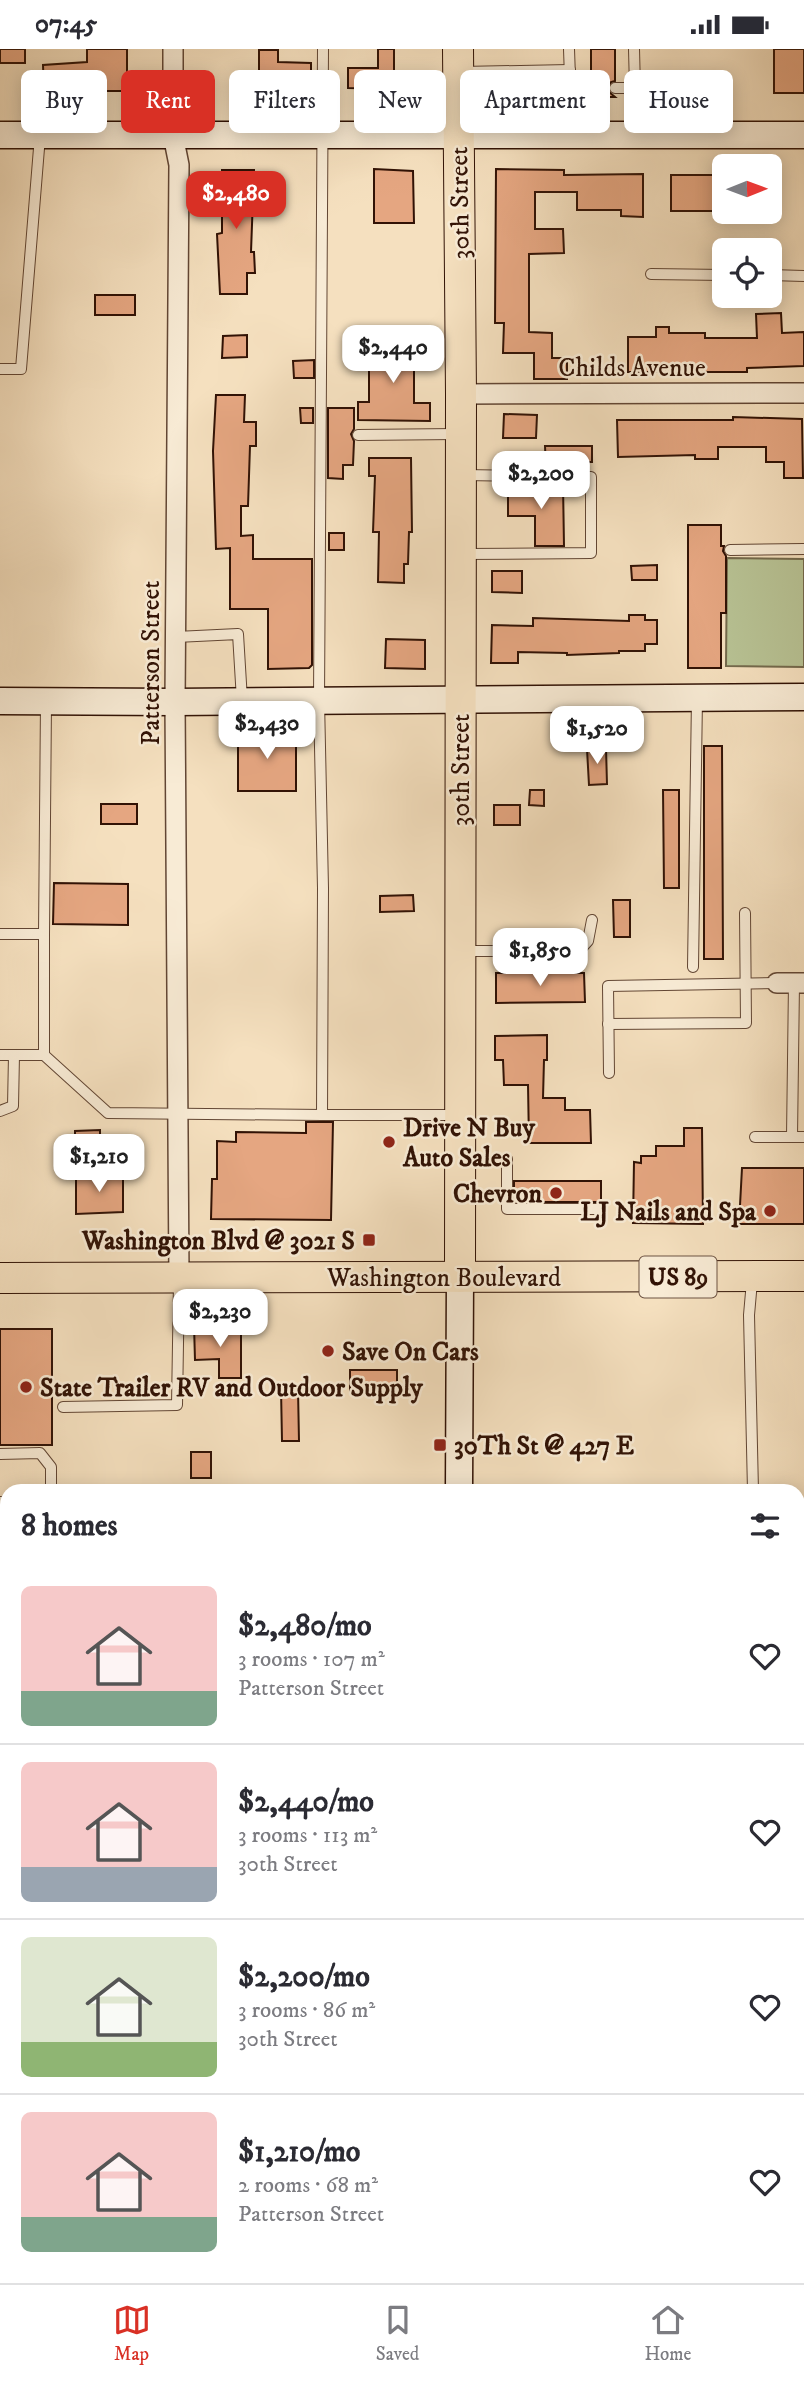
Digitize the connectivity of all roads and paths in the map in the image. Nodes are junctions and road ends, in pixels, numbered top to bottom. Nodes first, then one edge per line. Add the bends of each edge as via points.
1 (173, 49) edge
2 (323, 49) edge
3 (569, 49) edge
4 (634, 49) edge
5 (458, 60) edge
6 (560, 70) edge
7 (570, 70) edge
8 (635, 70) edge
9 (615, 88) dead end
10 (624, 88) edge
11 (458, 134) junction
12 (0, 135) edge
13 (40, 135) junction
14 (173, 135) junction
15 (323, 135) junction
16 (572, 135) joint
17 (635, 135) joint
18 (804, 135) edge
19 (651, 274) dead end
20 (712, 275) edge
21 (782, 275) edge
22 (804, 276) edge
23 (0, 369) edge
24 (804, 393) edge
25 (461, 394) junction
26 (460, 433) junction
27 (358, 435) dead end
28 (460, 475) junction
29 (804, 549) edge
30 (730, 550) dead end
31 (460, 554) junction
32 (176, 637) junction
33 (804, 697) edge
34 (696, 698) junction
35 (460, 699) junction
36 (319, 700) junction
37 (0, 701) edge
38 (46, 701) junction
39 (242, 701) junction
40 (175, 702) junction
41 (745, 913) dead end
42 (592, 920) dead end
43 (0, 934) edge
44 (44, 934) junction
45 (460, 951) junction
46 (693, 967) dead end
47 (746, 983) junction
48 (792, 983) edge
49 (608, 1024) junction
50 (0, 1055) edge
51 (14, 1055) junction
52 (44, 1055) junction
53 (609, 1073) dead end
54 (0, 1111) edge
55 (178, 1113) junction
56 (323, 1115) junction
57 (460, 1115) junction
58 (755, 1137) dead end
59 (792, 1137) junction
60 (804, 1137) edge
61 (507, 1159) dead end
62 (602, 1209) dead end
63 (804, 1276) edge
64 (460, 1277) junction
65 (752, 1277) junction
66 (0, 1278) edge
67 (179, 1278) junction
68 (63, 1406) dead end
69 (0, 1454) edge
70 (51, 1484) edge
71 (459, 1484) edge
72 (753, 1484) edge

1 - 14 street, Patterson Street
2 - 15 lane
3 - 7 lane
4 - 8 lane
5 - 6 lane
5 - 11 main road, 30th Street
9 - 10 lane
11 - 15 street
11 - 16 street
11 - 25 main road, 30th Street
12 - 13 street
13 - 14 street
13 - 23 lane via 21,369
14 - 15 street
14 - 32 street, Patterson Street via 179,166
15 - 36 lane
16 - 17 street
17 - 18 street
19 - 20 lane
21 - 22 lane
24 - 25 street, Childs Avenue
25 - 26 main road, 30th Street
26 - 27 lane
26 - 28 main road, 30th Street
28 - 31 main road, 30th Street
28 - 31 lane via 591,477 592,552
29 - 30 lane
31 - 35 main road, 30th Street
32 - 39 lane via 239,634
32 - 40 street, Patterson Street
33 - 34 street
34 - 35 street
34 - 46 lane
35 - 36 street
35 - 45 main road, 30th Street
36 - 39 street
36 - 56 lane
37 - 38 street
38 - 40 street
38 - 44 lane
39 - 40 street
40 - 55 street, Patterson Street
41 - 47 lane
42 - 45 lane via 588,941 579,951
43 - 44 lane
44 - 52 lane
45 - 57 main road, 30th Street
47 - 48 lane
47 - 49 lane via 608,986
47 - 49 lane via 746,1023
48 - 59 lane
49 - 53 lane
50 - 51 lane
51 - 52 lane
51 - 54 lane via 13,1106
52 - 55 lane via 108,1112
55 - 56 lane
55 - 67 street, Patterson Street
56 - 57 lane
57 - 64 main road, 30th Street
58 - 59 lane
59 - 60 lane
61 - 62 lane via 507,1209
63 - 65 main road, Washington Boulevard / US 89
64 - 65 main road, Washington Boulevard / US 89
64 - 67 main road, Washington Boulevard / US 89
64 - 71 street, 30th Street
65 - 72 lane
66 - 67 main road, Washington Boulevard / US 89
67 - 68 lane via 177,1405
69 - 70 lane via 40,1453 51,1467

